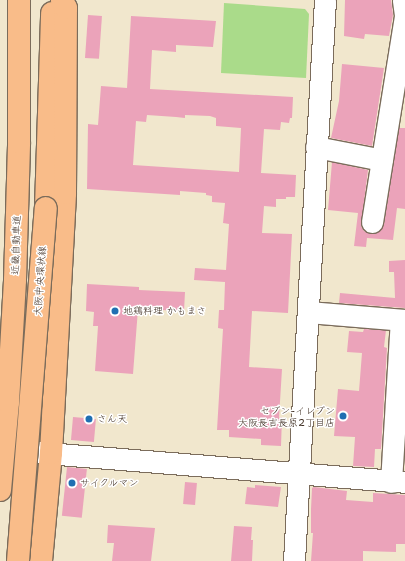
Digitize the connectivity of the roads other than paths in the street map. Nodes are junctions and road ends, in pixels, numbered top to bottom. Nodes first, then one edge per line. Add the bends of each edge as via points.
1 (19, 0) edge
2 (52, 0) edge
3 (62, 0) edge
4 (325, 0) edge
5 (403, 0) edge
6 (398, 107) edge
7 (316, 147) junction
8 (382, 160) junction
9 (372, 222) dead end
10 (308, 312) junction
11 (403, 320) edge
12 (0, 449) edge
13 (51, 452) junction
14 (300, 474) junction
15 (398, 482) edge
16 (0, 490) edge
17 (18, 561) edge
18 (41, 561) edge
19 (294, 561) edge

1 - 16 main road, 近畿自動車道, bridge via 20,142 15,272
2 - 17 main road, 大阪中央環状線, bridge via 46,208
3 - 13 main road via 66,8 65,193
4 - 7 street
5 - 6 street via 405,15
6 - 8 street
7 - 8 street
7 - 10 street
8 - 9 street
10 - 11 street
10 - 14 street
11 - 15 street
12 - 13 street
13 - 14 street
13 - 18 main road
14 - 15 street
14 - 19 street

